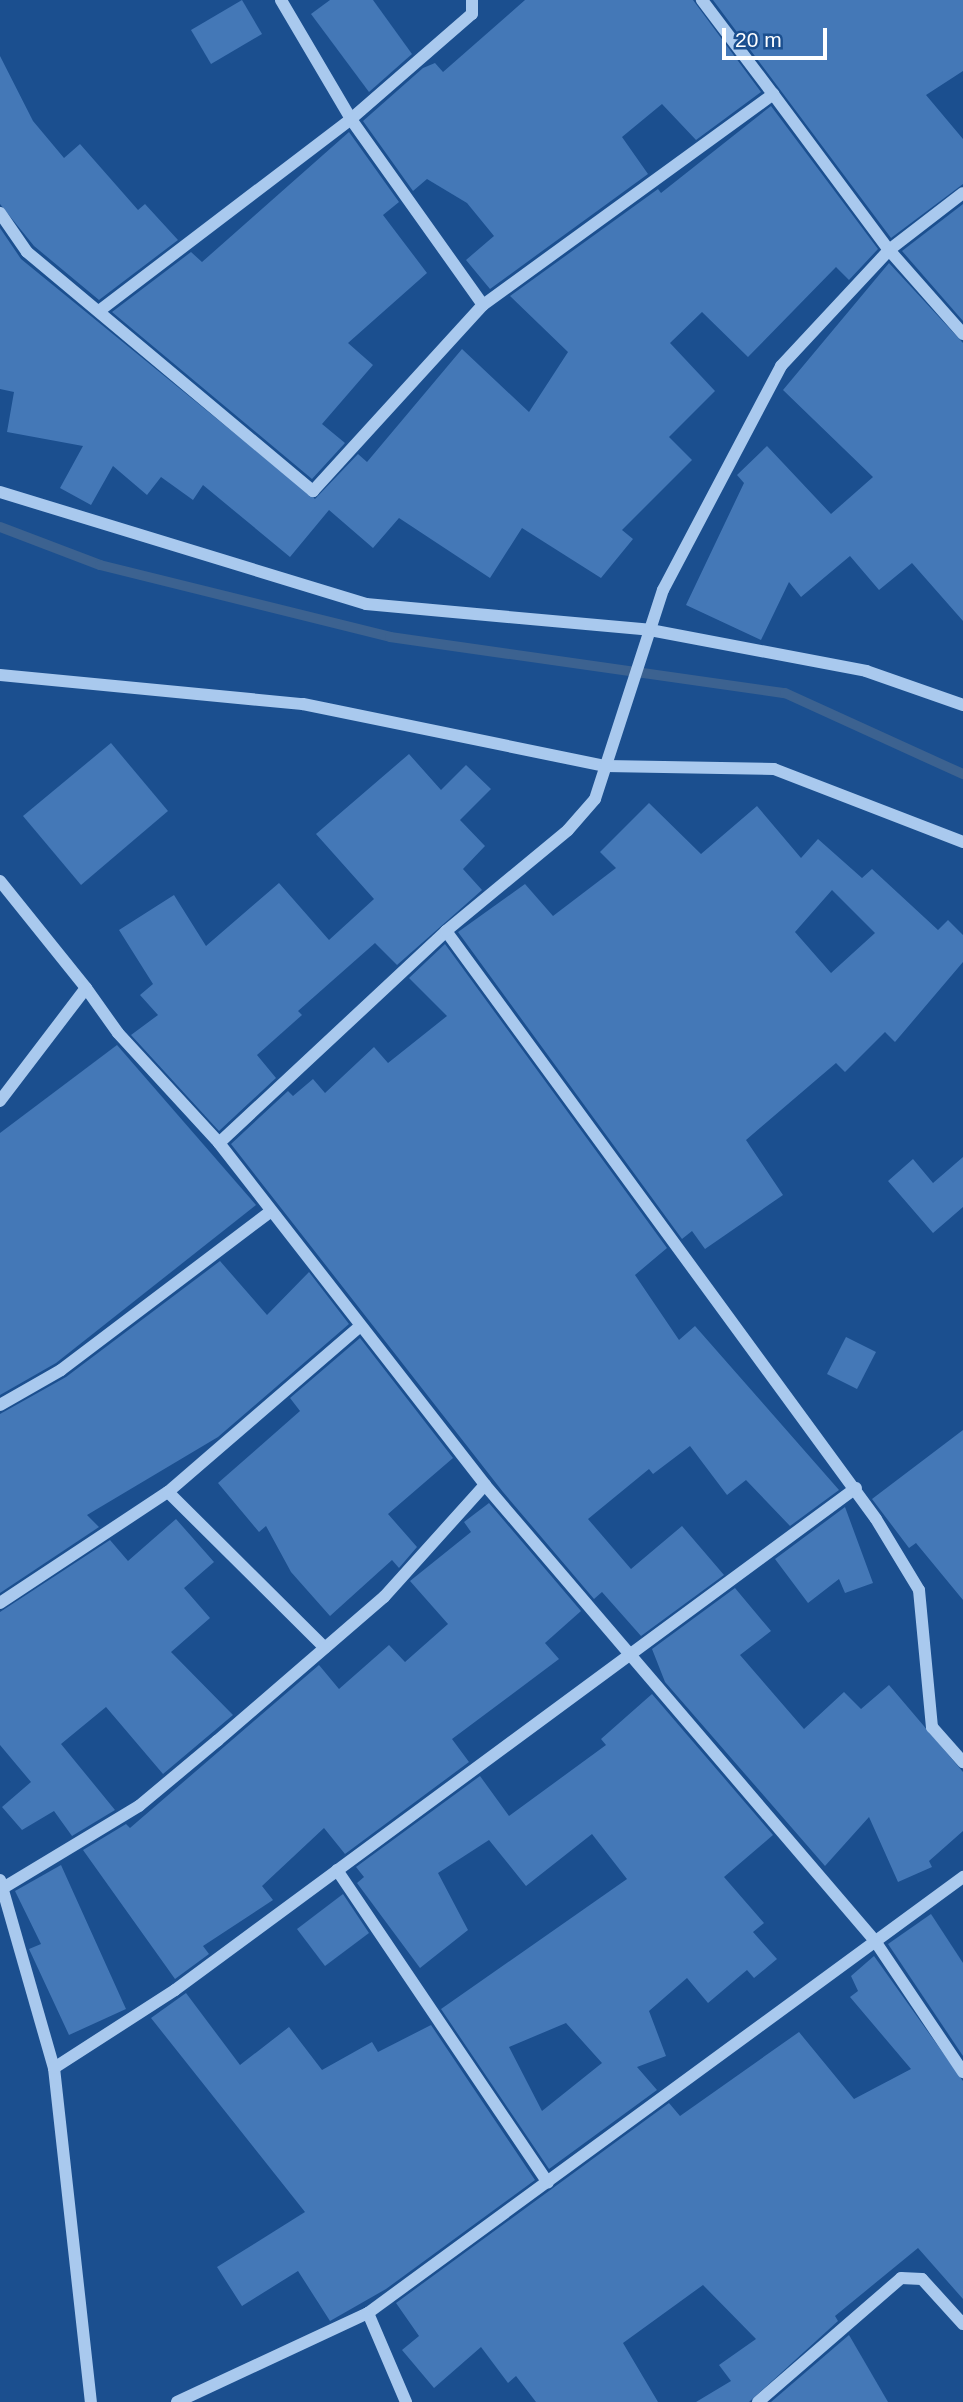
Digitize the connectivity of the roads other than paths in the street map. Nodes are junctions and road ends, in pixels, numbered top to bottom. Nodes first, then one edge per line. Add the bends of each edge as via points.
1 (281, 0) edge
2 (472, 0) edge
3 (702, 0) edge
4 (773, 94) junction
5 (352, 119) junction
6 (963, 193) edge
7 (0, 213) edge
8 (889, 250) junction
9 (483, 305) junction
10 (99, 311) junction
11 (963, 334) edge
12 (0, 492) edge
13 (650, 630) junction
14 (0, 675) edge
15 (963, 705) edge
16 (606, 766) junction
17 (963, 842) edge
18 (0, 881) edge
19 (446, 931) junction
20 (86, 988) junction
21 (0, 1101) edge
22 (219, 1143) junction
23 (271, 1211) junction
24 (358, 1328) junction
25 (0, 1405) edge
26 (485, 1485) junction
27 (856, 1488) junction
28 (168, 1492) junction
29 (0, 1603) edge
30 (325, 1648) junction
31 (628, 1657) junction
32 (963, 1762) edge
33 (337, 1870) junction
34 (963, 1877) edge
35 (1, 1884) edge
36 (875, 1941) junction
37 (54, 2068) junction
38 (963, 2072) edge
39 (548, 2183) junction
40 (368, 2312) junction
41 (963, 2324) edge
42 (91, 2402) edge
43 (177, 2402) edge
44 (406, 2402) edge
45 (758, 2402) edge

1 - 5 street
2 - 5 street via 472,14
3 - 4 street
4 - 8 street
4 - 9 street
5 - 9 street
5 - 10 street
6 - 8 street
7 - 10 street via 27,252
8 - 11 street
8 - 13 street via 781,366 663,590
9 - 10 street via 313,491
12 - 13 street via 366,604
13 - 15 street via 866,671
13 - 16 street
14 - 16 street via 303,704
16 - 17 street via 774,769
16 - 19 street via 595,799 568,830
18 - 20 street
19 - 22 street
19 - 27 street
20 - 21 street
20 - 22 street via 118,1033
22 - 23 street
23 - 24 street
23 - 25 street via 61,1370
24 - 26 street
24 - 28 street
26 - 30 street via 384,1597
26 - 31 street
27 - 31 street
27 - 32 street via 919,1590 932,1727
28 - 29 street
28 - 30 street
30 - 35 street via 139,1806
31 - 33 street
31 - 36 street
33 - 37 street via 175,1990
33 - 39 street
34 - 36 street
35 - 37 street
36 - 38 street
36 - 39 street
37 - 42 street
39 - 40 street
40 - 43 street
40 - 44 street
41 - 45 street via 922,2279 901,2278

